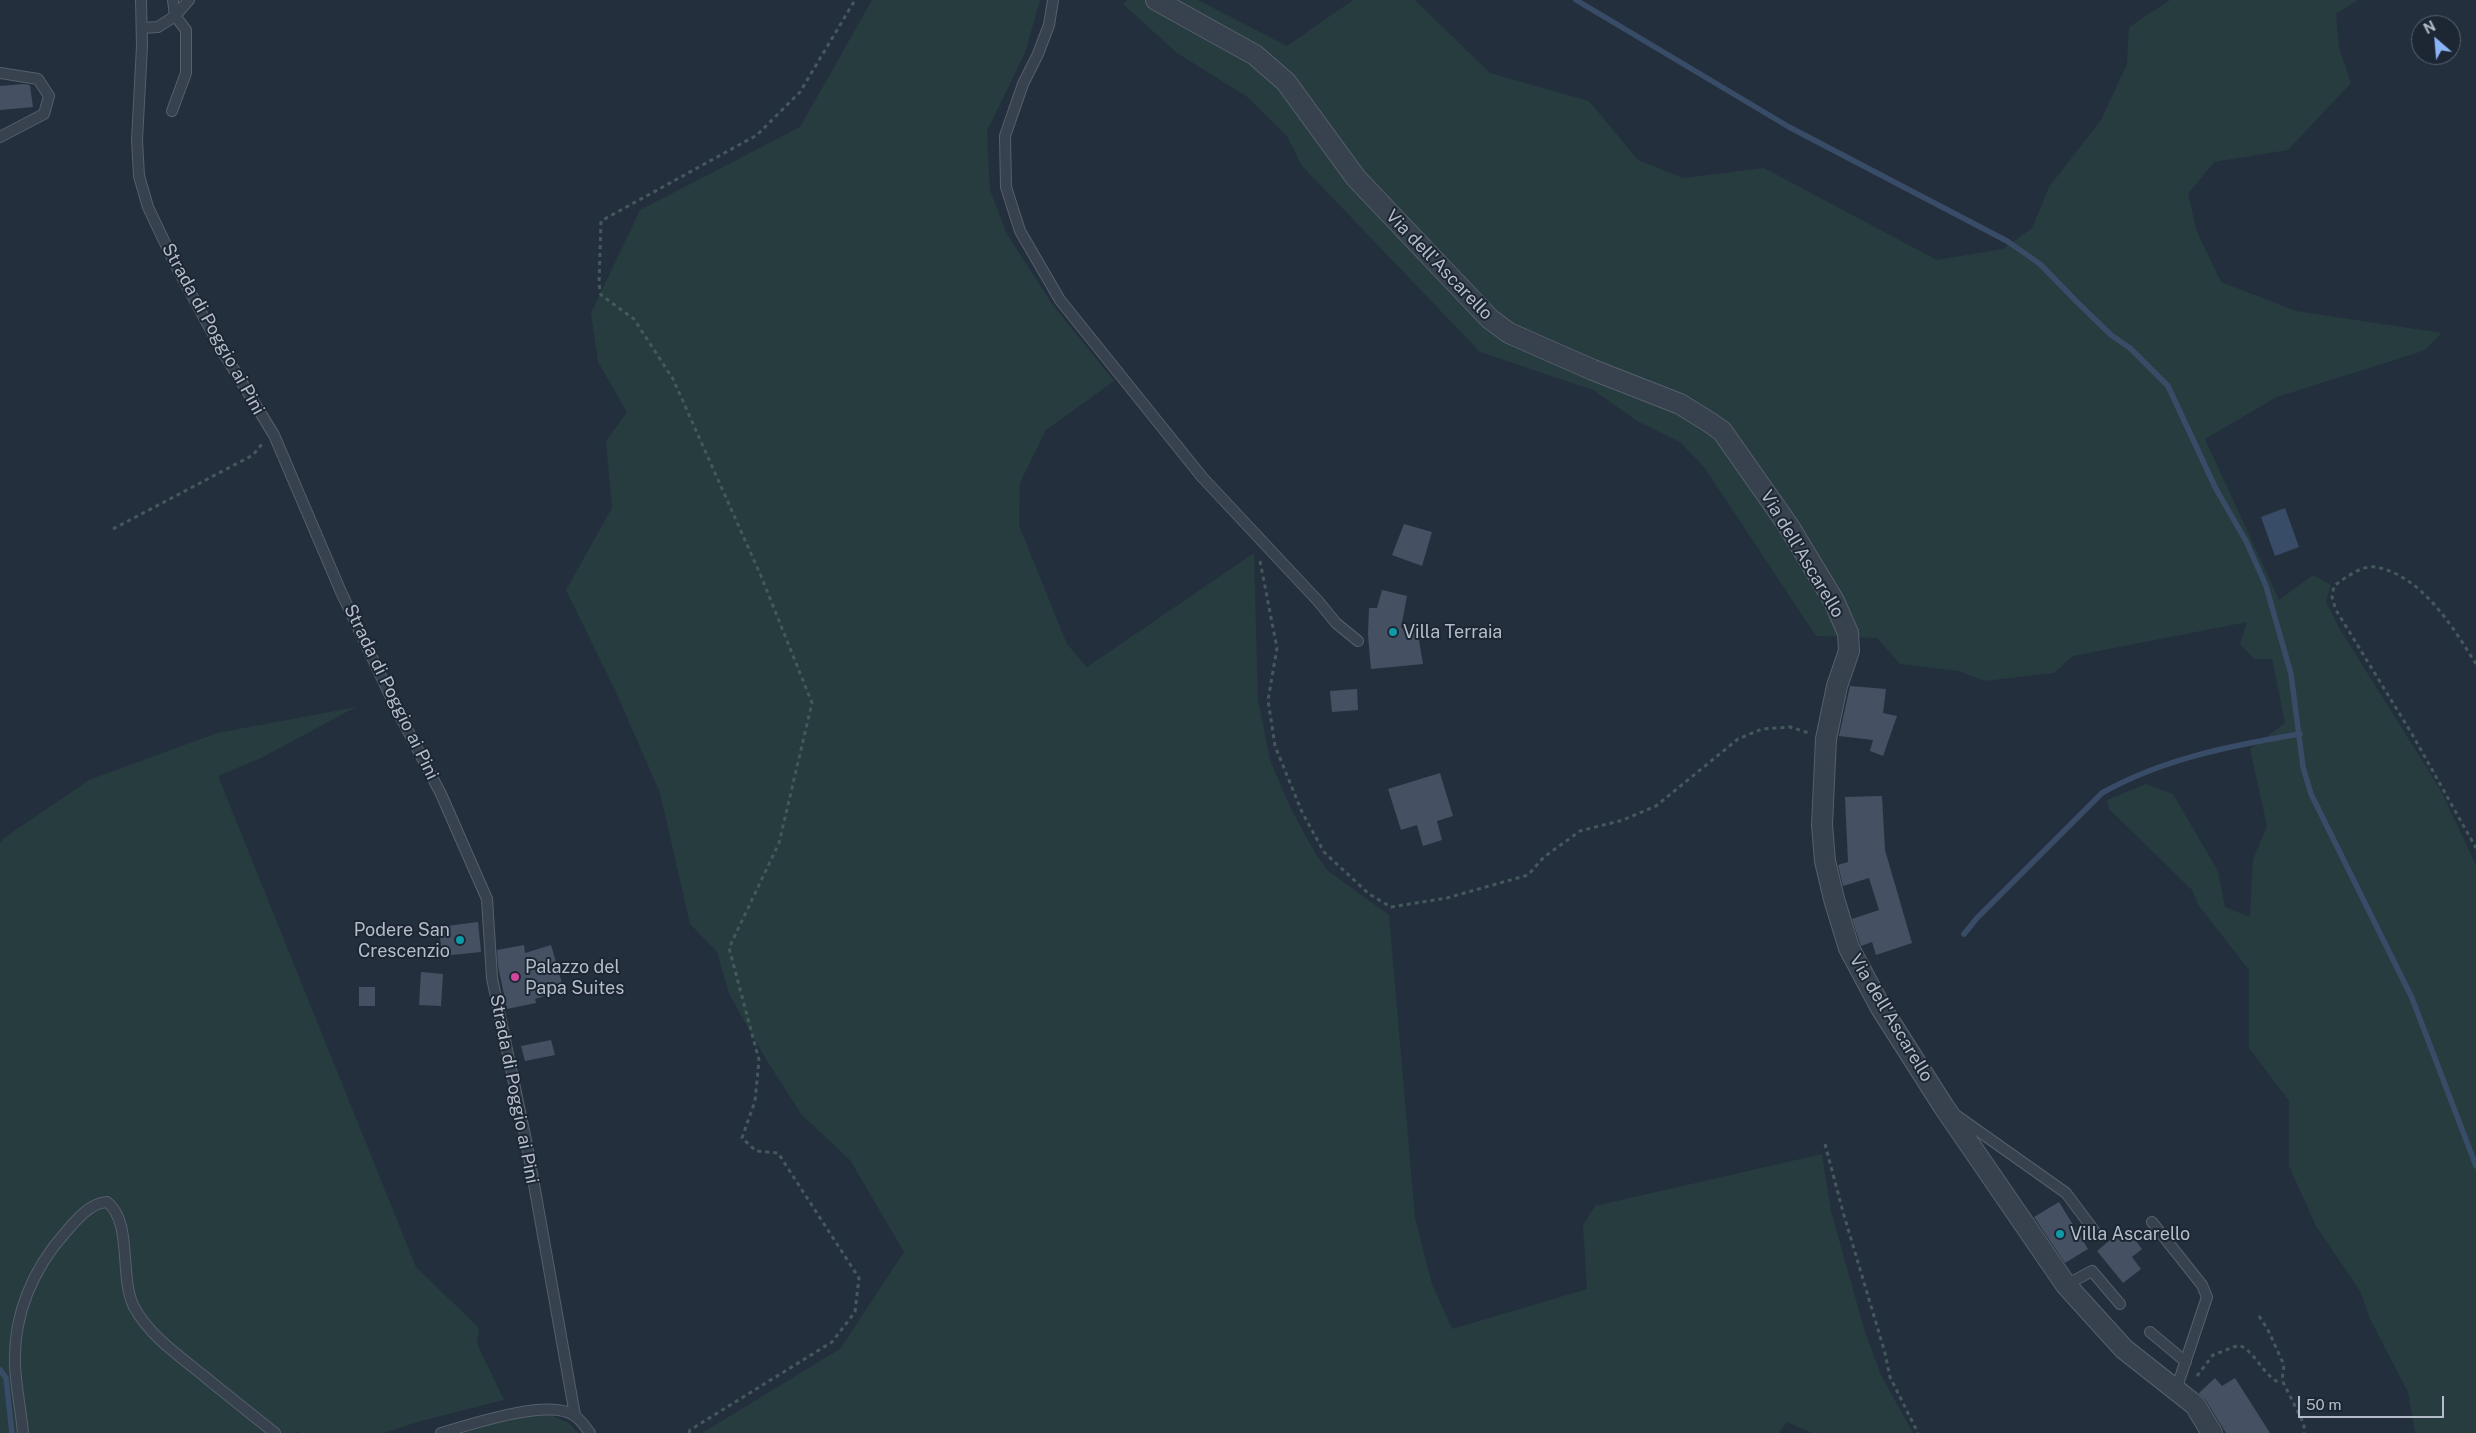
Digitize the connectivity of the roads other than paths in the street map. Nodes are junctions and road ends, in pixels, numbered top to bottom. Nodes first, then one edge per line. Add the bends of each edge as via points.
1 (141, 0) edge
2 (172, 0) edge
3 (190, 0) edge
4 (1053, 0) edge
5 (1156, 0) edge
6 (175, 16) junction
7 (142, 28) junction
8 (0, 73) edge
9 (172, 111) dead end
10 (0, 137) edge
11 (1358, 641) dead end
12 (1944, 1107) junction
13 (2152, 1222) dead end
14 (2096, 1233) dead end
15 (2066, 1285) junction
16 (2120, 1304) dead end
17 (2150, 1332) dead end
18 (2186, 1362) junction
19 (2180, 1392) junction
20 (575, 1415) junction
21 (23, 1433) edge
22 (275, 1433) edge
23 (440, 1433) edge
24 (590, 1433) edge
25 (2212, 1433) edge

1 - 7 lane, Strada di Poggio ai Pini
2 - 6 lane
3 - 6 lane
4 - 11 lane via 1041,46 1023,84 1005,136 1006,186 1020,231 1060,300 1202,477 1336,623
5 - 12 street, Via dell'Ascarello via 1255,55 1286,82 1356,178 1490,319 1509,333 1680,404 1722,431 1788,525 1834,602 1848,633 1849,652 1837,686 1826,739 1822,825 1826,861 1849,948 1881,1008
6 - 7 lane via 158,27
6 - 9 lane via 186,30 186,73
7 - 20 lane, Strada di Poggio ai Pini via 137,140 139,176 148,207 220,347 271,431 341,592 397,710 442,794 487,899 492,978 527,1145
8 - 10 lane via 38,79 49,96 44,114
12 - 14 lane via 2066,1193
12 - 15 street, Via dell'Ascarello
13 - 18 lane via 2202,1285 2207,1297
15 - 16 lane via 2092,1271
15 - 19 street, Via dell'Ascarello via 2124,1349
17 - 18 lane
18 - 19 lane
19 - 25 street, Via dell'Ascarello via 2195,1405
20 - 23 lane via 556,1409 516,1412
20 - 24 lane, Strada di Poggio ai Pini
21 - 22 lane via 15,1364 20,1312 27,1290 55,1244 75,1221 107,1202 118,1214 128,1290 144,1321 167,1346

